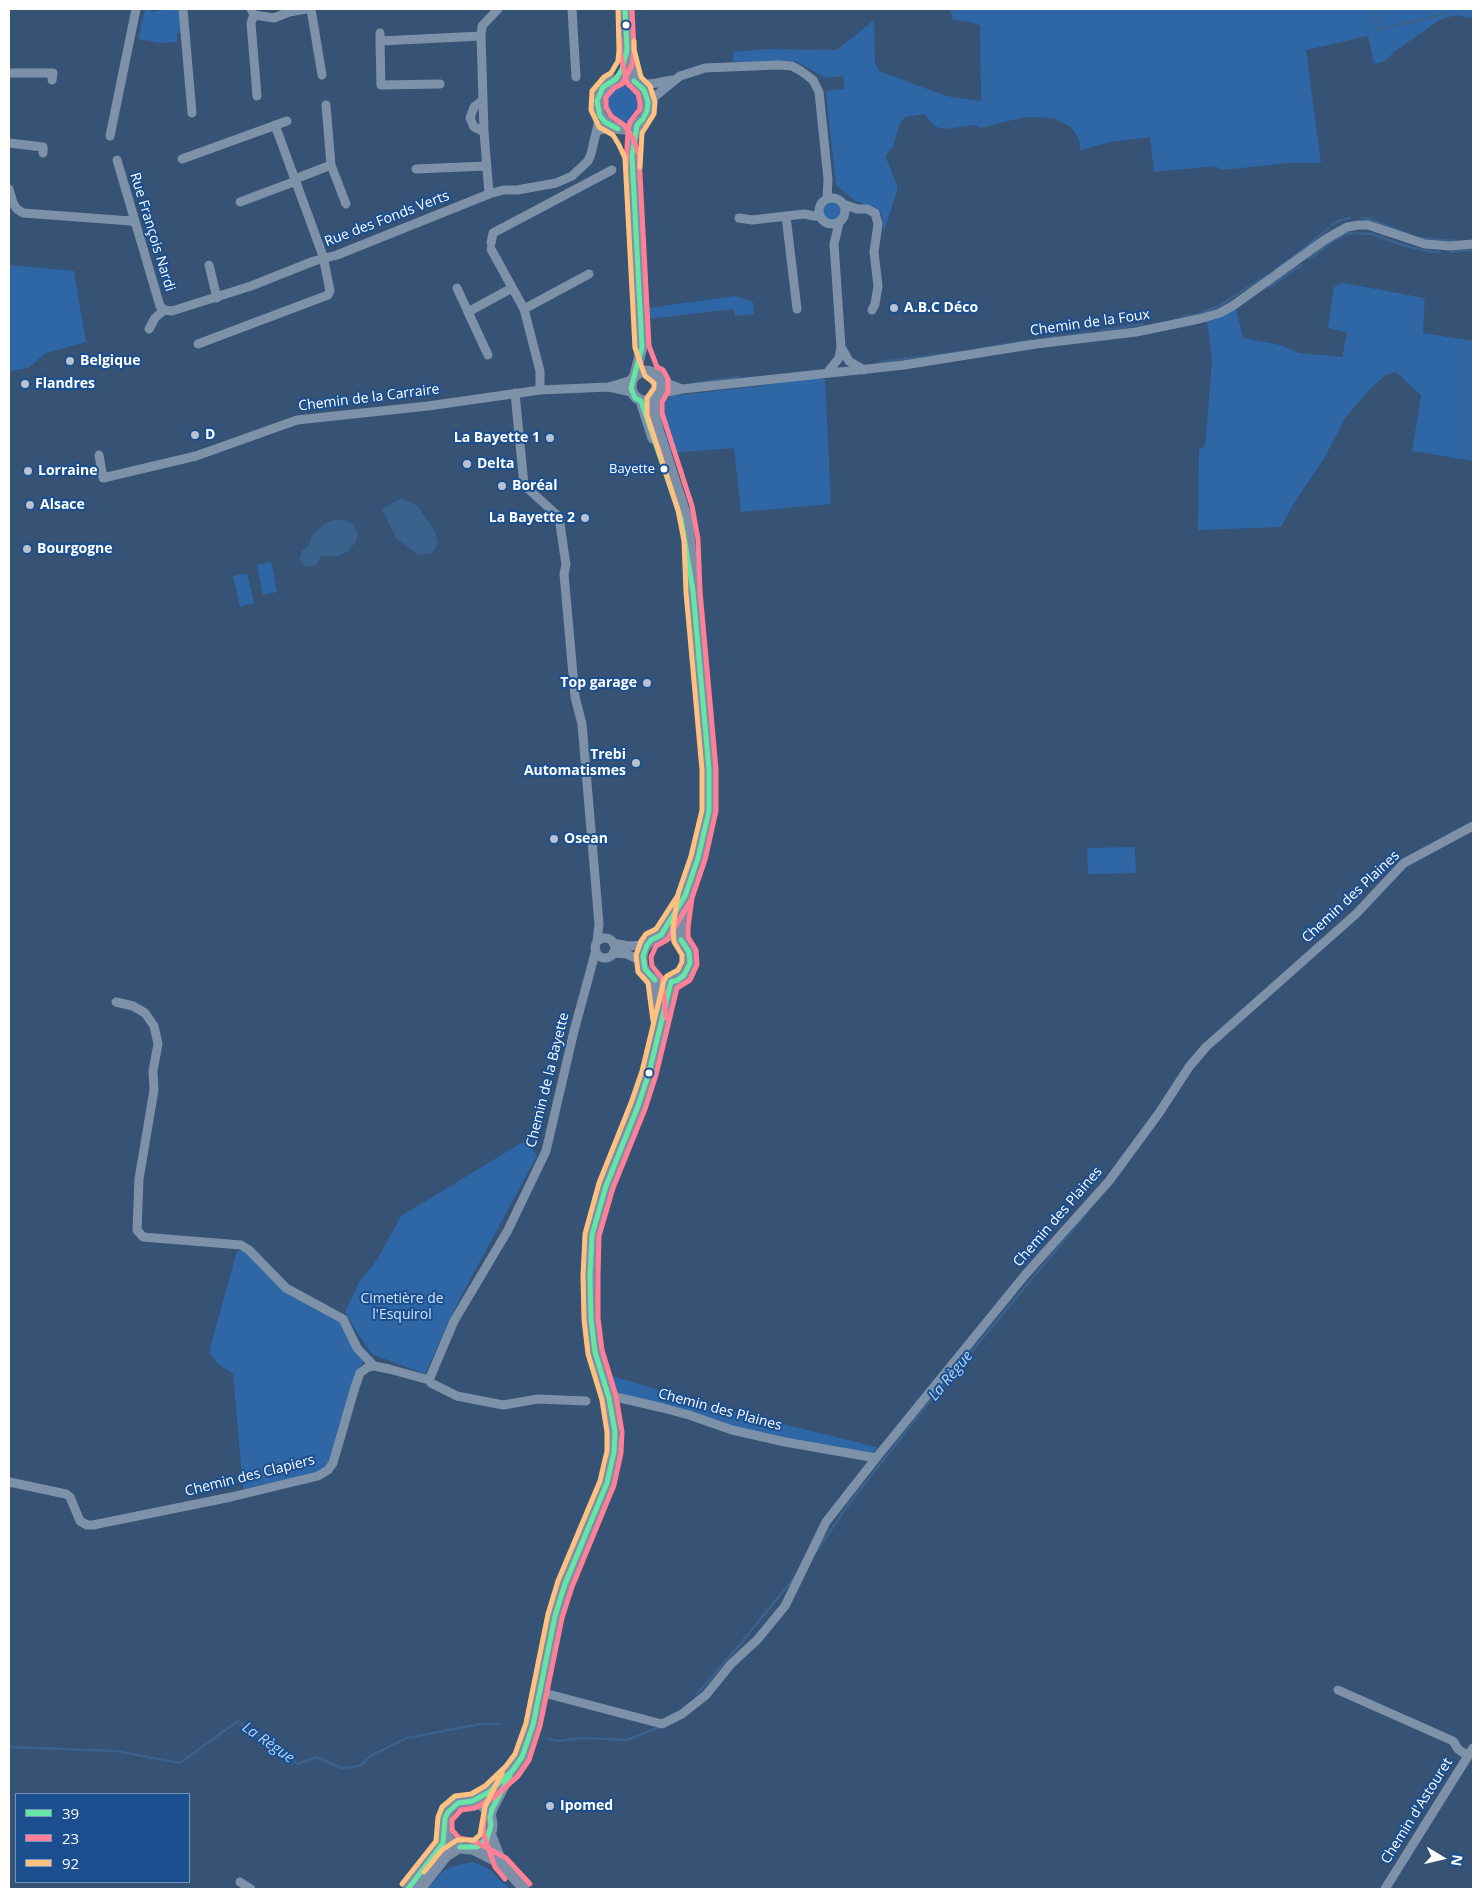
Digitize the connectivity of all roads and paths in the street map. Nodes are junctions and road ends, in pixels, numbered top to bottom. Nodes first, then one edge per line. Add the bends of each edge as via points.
1 (136, 9) edge
2 (183, 9) edge
3 (306, 9) edge
4 (311, 9) edge
5 (498, 9) edge
6 (572, 9) edge
7 (625, 9) edge
8 (252, 12) edge
9 (481, 36) junction
10 (627, 50) junction
11 (9, 73) edge
12 (322, 75) dead end
13 (576, 77) dead end
14 (616, 79) junction
15 (675, 79) junction
16 (52, 80) dead end
17 (637, 83) junction
18 (440, 84) dead end
19 (257, 96) dead end
20 (483, 100) junction
21 (648, 102) junction
22 (326, 105) dead end
23 (192, 113) dead end
24 (600, 116) junction
25 (287, 121) dead end
26 (275, 125) junction
27 (637, 125) junction
28 (614, 128) junction
29 (597, 131) junction
30 (484, 132) junction
31 (110, 136) dead end
32 (9, 142) edge
33 (43, 153) dead end
34 (632, 156) junction
35 (182, 159) dead end
36 (116, 160) dead end
37 (331, 165) junction
38 (486, 166) junction
39 (416, 169) dead end
40 (612, 170) dead end
41 (572, 176) junction
42 (296, 180) junction
43 (578, 188) junction
44 (9, 189) edge
45 (490, 194) junction
46 (835, 201) junction
47 (240, 202) dead end
48 (11, 204) edge
49 (346, 204) dead end
50 (820, 207) junction
51 (857, 209) junction
52 (804, 214) junction
53 (786, 216) junction
54 (739, 218) dead end
55 (842, 219) junction
56 (822, 220) junction
57 (135, 223) junction
58 (834, 244) junction
59 (1473, 244) edge
60 (324, 259) junction
61 (209, 265) dead end
62 (589, 274) dead end
63 (457, 288) dead end
64 (512, 288) junction
65 (217, 298) junction
66 (524, 309) junction
67 (797, 309) dead end
68 (164, 310) junction
69 (872, 310) dead end
70 (468, 312) junction
71 (149, 329) dead end
72 (198, 344) dead end
73 (642, 347) junction
74 (841, 347) junction
75 (488, 355) dead end
76 (847, 358) junction
77 (864, 370) junction
78 (651, 372) junction
79 (838, 372) junction
80 (827, 374) junction
81 (661, 381) junction
82 (633, 382) junction
83 (682, 389) junction
84 (540, 390) junction
85 (515, 393) junction
86 (657, 397) junction
87 (641, 401) junction
88 (99, 455) dead end
89 (693, 591) junction
90 (1473, 826) edge
91 (685, 896) junction
92 (661, 935) junction
93 (681, 940) junction
94 (647, 945) junction
95 (603, 946) junction
96 (643, 962) junction
97 (655, 980) junction
98 (671, 982) junction
99 (116, 1002) dead end
100 (660, 1023) junction
101 (374, 1366) junction
102 (429, 1380) junction
103 (609, 1398) junction
104 (586, 1401) dead end
105 (876, 1458) junction
106 (9, 1482) edge
107 (1338, 1690) dead end
108 (540, 1692) junction
109 (1473, 1748) edge
110 (1468, 1756) junction
111 (512, 1771) junction
112 (473, 1801) junction
113 (490, 1817) junction
114 (445, 1832) junction
115 (490, 1833) junction
116 (466, 1848) junction
117 (502, 1864) junction
118 (240, 1882) dead end
119 (251, 1889) edge
120 (408, 1889) edge
121 (420, 1889) edge
122 (524, 1889) edge
123 (1385, 1889) edge

1 - 31 street
2 - 23 street
3 - 8 street via 274,18
4 - 12 street
5 - 9 street via 482,26
6 - 13 street
7 - 10 main road
8 - 19 street
9 - 18 street via 380,37 382,84
9 - 20 street
10 - 14 main road
10 - 17 main road
11 - 16 street via 53,73
14 - 17 main road
14 - 24 main road via 603,87 599,94
15 - 17 street via 657,84
15 - 21 street
15 - 46 street via 705,68 778,65 802,71 813,80 819,92 828,179
17 - 21 main road via 644,90
20 - 30 street
20 - 30 street via 474,107 470,118 474,127
21 - 27 main road via 647,111
22 - 37 street
24 - 28 main road
24 - 29 street, Rue des Fonds Verts
25 - 26 street
26 - 35 street
26 - 42 street
27 - 28 main road
27 - 34 main road
28 - 29 street
28 - 34 main road via 626,141
29 - 41 street, Rue des Fonds Verts via 588,160
30 - 38 street
32 - 33 street via 43,147
34 - 73 main road
36 - 57 street, Rue François Nardi
37 - 42 street
37 - 49 street
38 - 39 street
38 - 45 street
40 - 43 street
41 - 43 street
41 - 45 street, Rue des Fonds Verts via 556,183
42 - 47 street
42 - 60 street
43 - 64 street via 494,233 491,246
44 - 48 street
45 - 60 street, Rue des Fonds Verts
46 - 50 street
46 - 51 street
46 - 55 street via 845,209
48 - 57 street via 23,213
50 - 52 street
50 - 56 street
51 - 55 street
51 - 69 street via 875,213 878,224 874,252 877,295
52 - 53 street
52 - 56 street
53 - 54 street via 752,220
53 - 67 street
55 - 56 street via 832,225
55 - 58 street
56 - 58 street
57 - 68 street, Rue François Nardi via 160,306
58 - 74 street
59 - 77 street, Chemin de la Foux via 1425,244 1368,225 1347,227 1220,313 1136,332
60 - 65 street, Rue des Fonds Verts
60 - 72 street via 328,295
61 - 65 street
62 - 66 street
63 - 70 street
64 - 66 street
64 - 70 street
65 - 68 street, Rue des Fonds Verts via 172,312
66 - 84 street via 540,371
68 - 71 street
70 - 75 street
73 - 78 main road
73 - 82 main road
74 - 76 street
74 - 80 street via 839,358
76 - 77 street
76 - 79 street
77 - 79 street, Chemin de la Foux
78 - 81 main road
78 - 82 main road via 646,371
79 - 80 street, Chemin de la Foux
80 - 83 street, Chemin de la Foux
81 - 83 street, Chemin de la Foux
81 - 86 main road
82 - 84 street, Chemin de la Carraire
82 - 87 main road via 635,398
83 - 86 street, Chemin de la Foux
84 - 85 street, Chemin de la Carraire
85 - 88 street, Chemin de la Carraire via 297,420 196,456 104,478
85 - 95 street via 524,486 560,517 575,698 582,724
86 - 87 main road
86 - 89 main road via 654,414 688,522
87 - 89 main road via 682,519
89 - 91 main road via 710,790 704,833
90 - 105 street, Chemin des Plaines via 1404,864 1356,914 1206,1047 1109,1181 1025,1274
91 - 92 main road
91 - 93 main road
92 - 93 main road
92 - 94 main road
93 - 98 main road via 689,952 690,963 684,975
94 - 95 street
94 - 96 main road
95 - 96 street via 609,956 627,954
95 - 102 street, Chemin de la Bayette via 589,969 546,1151 508,1230 454,1321
96 - 97 main road
97 - 98 main road
97 - 100 main road
98 - 100 main road
99 - 101 street via 145,1013 154,1026 158,1044 139,1179 137,1230 143,1237 241,1245 286,1288 343,1319 357,1348
100 - 103 main road via 649,1073 606,1186 592,1235 591,1320 595,1352
101 - 102 street
101 - 106 street, Chemin des Clapiers via 360,1373 333,1463 318,1476 93,1525 80,1521 66,1494
102 - 104 street via 458,1396 503,1405 538,1399
103 - 105 street, Chemin des Plaines via 663,1408 732,1430 785,1442
103 - 108 main road via 615,1432 612,1466 565,1584 555,1616
105 - 108 street via 826,1522 785,1606 706,1695 682,1714 662,1724
107 - 110 street via 1453,1741 1458,1750
108 - 111 main road via 527,1744
109 - 110 street, Chemin d'Astouret
110 - 123 street, Chemin d'Astouret
111 - 112 main road via 489,1792
111 - 113 main road
112 - 113 main road via 480,1804
112 - 114 main road via 452,1806 445,1818
113 - 115 main road
114 - 116 main road via 448,1839
114 - 120 main road via 439,1850
115 - 116 main road via 483,1843
115 - 117 main road
116 - 117 main road
116 - 121 main road via 446,1856
117 - 122 main road
118 - 119 street

